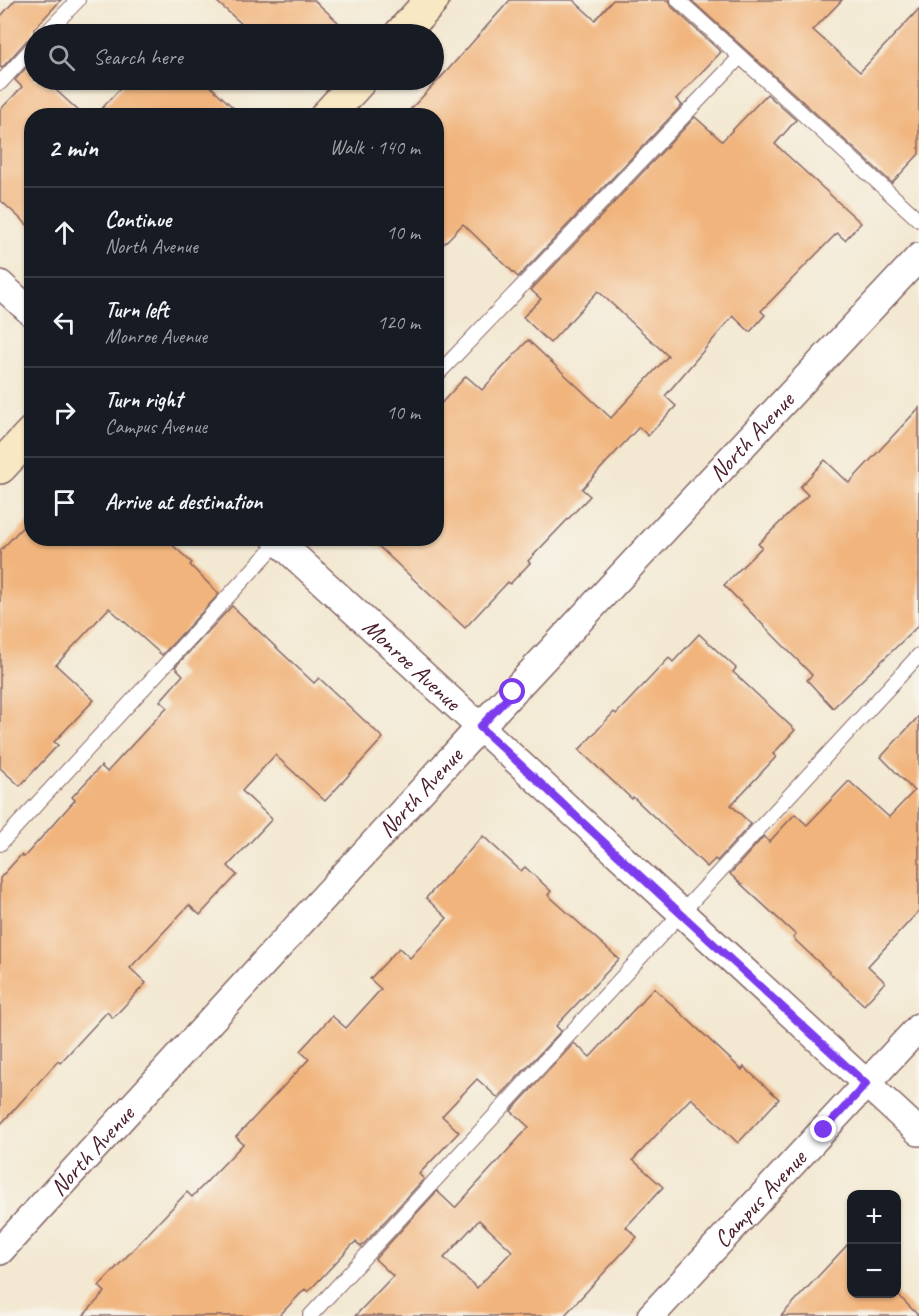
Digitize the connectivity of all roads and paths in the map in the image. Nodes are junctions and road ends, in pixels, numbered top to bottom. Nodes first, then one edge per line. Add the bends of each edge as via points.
1 (78, 0) edge
2 (432, 0) edge
3 (678, 0) edge
4 (55, 24) edge
5 (410, 24) edge
6 (24, 57) edge
7 (740, 57) junction
8 (0, 83) edge
9 (351, 90) edge
10 (334, 108) edge
11 (919, 220) edge
12 (919, 257) edge
13 (0, 284) edge
14 (24, 306) edge
15 (444, 368) edge
16 (24, 442) edge
17 (0, 467) edge
18 (273, 546) edge
19 (284, 546) edge
20 (919, 655) edge
21 (480, 727) junction
22 (0, 844) edge
23 (680, 913) junction
24 (919, 1027) edge
25 (866, 1084) junction
26 (919, 1132) edge
27 (0, 1251) edge
28 (310, 1316) edge
29 (651, 1316) edge

1 - 4 lane
2 - 5 main road
3 - 7 lane
6 - 8 lane
7 - 11 lane
7 - 15 lane
9 - 10 main road
12 - 21 street, North Avenue
13 - 14 street
16 - 17 main road
18 - 22 lane
19 - 21 street, Monroe Avenue
20 - 23 lane
21 - 23 street, Monroe Avenue
21 - 27 street, North Avenue
23 - 25 street, Monroe Avenue
23 - 28 lane
24 - 25 street, Campus Avenue
25 - 26 street, Monroe Avenue
25 - 29 street, Campus Avenue

